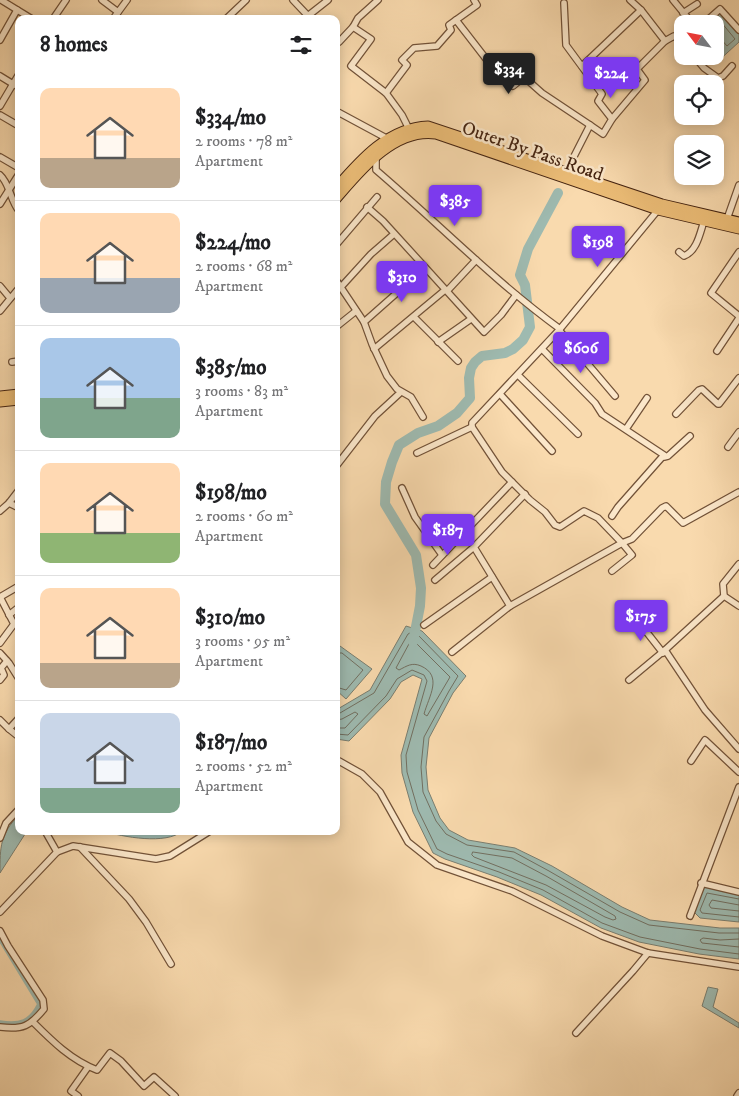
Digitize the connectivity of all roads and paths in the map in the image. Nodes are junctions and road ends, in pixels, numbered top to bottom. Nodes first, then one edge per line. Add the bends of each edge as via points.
1 (1, 0) edge
2 (66, 0) edge
3 (102, 0) edge
4 (126, 0) edge
5 (246, 0) edge
6 (293, 0) edge
7 (328, 0) edge
8 (378, 0) edge
9 (474, 0) edge
10 (630, 0) edge
11 (673, 0) edge
12 (564, 3) dead end
13 (697, 4) dead end
14 (18, 10) junction
15 (642, 10) junction
16 (118, 12) junction
17 (684, 13) joint
18 (26, 15) edge
19 (56, 15) edge
20 (116, 15) edge
21 (230, 15) edge
22 (308, 15) edge
23 (312, 15) edge
24 (713, 15) edge
25 (456, 20) junction
26 (353, 27) junction
27 (739, 30) edge
28 (674, 36) edge
29 (0, 40) edge
30 (340, 41) edge
31 (665, 41) junction
32 (702, 65) edge
33 (582, 66) junction
34 (732, 66) dead end
35 (0, 76) edge
36 (15, 84) edge
37 (15, 86) edge
38 (386, 93) junction
39 (0, 106) edge
40 (340, 112) edge
41 (0, 115) edge
42 (612, 119) junction
43 (15, 124) edge
44 (590, 126) junction
45 (409, 129) junction
46 (388, 139) junction
47 (0, 157) edge
48 (376, 157) junction
49 (15, 166) edge
50 (566, 172) junction
51 (0, 174) edge
52 (15, 180) edge
53 (340, 184) edge
54 (739, 186) edge
55 (9, 190) junction
56 (340, 194) edge
57 (377, 196) dead end
58 (0, 204) edge
59 (15, 206) edge
60 (367, 207) junction
61 (658, 210) junction
62 (726, 219) junction
63 (704, 221) junction
64 (739, 222) edge
65 (739, 230) edge
66 (394, 234) junction
67 (340, 240) edge
68 (679, 252) dead end
69 (739, 252) edge
70 (476, 260) junction
71 (426, 268) junction
72 (0, 286) edge
73 (341, 287) joint
74 (445, 290) junction
75 (15, 292) edge
76 (516, 295) junction
77 (10, 298) junction
78 (0, 311) edge
79 (356, 311) junction
80 (414, 316) junction
81 (739, 317) edge
82 (471, 319) junction
83 (364, 322) junction
84 (340, 324) edge
85 (560, 330) junction
86 (438, 342) junction
87 (374, 349) junction
88 (542, 349) junction
89 (717, 351) dead end
90 (458, 361) dead end
91 (518, 375) junction
92 (739, 378) edge
93 (401, 392) junction
94 (15, 394) edge
95 (500, 394) junction
96 (0, 396) edge
97 (615, 396) dead end
98 (647, 398) dead end
99 (15, 400) edge
100 (0, 402) edge
101 (676, 414) dead end
102 (423, 416) dead end
103 (472, 427) junction
104 (626, 429) junction
105 (739, 432) edge
106 (578, 434) dead end
107 (690, 436) dead end
108 (728, 447) dead end
109 (552, 451) dead end
110 (417, 453) dead end
111 (664, 457) junction
112 (340, 459) edge
113 (512, 482) junction
114 (402, 488) dead end
115 (739, 492) edge
116 (525, 494) junction
117 (15, 495) edge
118 (9, 503) junction
119 (15, 506) edge
120 (0, 511) edge
121 (612, 516) dead end
122 (622, 542) junction
123 (474, 547) junction
124 (442, 555) junction
125 (739, 564) edge
126 (433, 565) dead end
127 (612, 571) dead end
128 (492, 577) junction
129 (435, 580) dead end
130 (15, 588) edge
131 (724, 596) junction
132 (0, 597) edge
133 (510, 606) junction
134 (739, 606) edge
135 (15, 610) edge
136 (9, 614) junction
137 (633, 619) dead end
138 (424, 624) dead end
139 (0, 643) edge
140 (452, 652) dead end
141 (664, 652) junction
142 (0, 653) edge
143 (7, 662) junction
144 (15, 673) edge
145 (0, 680) edge
146 (629, 680) dead end
147 (0, 720) edge
148 (15, 722) edge
149 (9, 729) junction
150 (15, 734) edge
151 (739, 750) edge
152 (691, 760) dead end
153 (340, 762) edge
154 (739, 772) edge
155 (739, 787) edge
156 (15, 813) edge
157 (47, 835) edge
158 (204, 835) edge
159 (0, 838) edge
160 (80, 847) junction
161 (56, 852) junction
162 (701, 883) junction
163 (739, 892) edge
164 (0, 912) edge
165 (690, 916) dead end
166 (0, 931) edge
167 (648, 953) junction
168 (171, 964) dead end
169 (739, 967) edge
170 (33, 1022) junction
171 (0, 1027) edge
172 (576, 1033) dead end
173 (88, 1066) junction
174 (78, 1096) edge
175 (175, 1096) edge

1 - 14 street
2 - 19 street
3 - 16 street
4 - 16 street
5 - 21 street
6 - 22 street
7 - 23 street
8 - 26 street
9 - 25 street via 477,5
10 - 15 street
11 - 17 street
12 - 33 street via 566,45
13 - 17 street
14 - 18 street
14 - 29 street
15 - 31 street
15 - 33 street
16 - 20 street
24 - 27 street via 720,9
25 - 38 street via 449,25 451,30 437,46 414,48 402,60 407,65
25 - 44 street via 490,64 513,86 524,77 542,94
26 - 30 street
26 - 38 street via 371,39 350,66
28 - 31 street
31 - 42 street via 637,69 645,80
32 - 34 street via 718,78
33 - 42 street via 602,94 598,101
35 - 36 street
37 - 39 street
38 - 45 street
40 - 46 street
41 - 43 street
42 - 44 street via 603,134
44 - 50 street
45 - 46 main road, Outer By Pass Road
45 - 50 main road, Outer By Pass Road via 420,126 438,128
46 - 53 main road, Outer By Pass Road
47 - 49 street
48 - 56 main road, Outer By Pass Road
48 - 61 main road, Outer By Pass Road via 406,138 436,134
48 - 70 street via 376,170
50 - 62 main road, Outer By Pass Road via 662,204
51 - 55 street
52 - 55 street
54 - 62 street
55 - 58 street
55 - 59 street
57 - 60 street
60 - 66 street
60 - 67 street
61 - 63 main road, Outer By Pass Road
61 - 85 street
62 - 64 main road, Outer By Pass Road
63 - 65 main road, Outer By Pass Road
63 - 68 street via 692,250 684,256
66 - 71 street
66 - 73 street
69 - 81 street via 711,293
70 - 74 street
70 - 76 street
71 - 74 street
71 - 83 street
72 - 77 street
73 - 79 street
74 - 80 street
74 - 82 street
75 - 77 street
76 - 82 street via 484,332
76 - 85 street
77 - 78 street
79 - 83 street
79 - 84 street
80 - 86 street
80 - 87 street
81 - 89 street
82 - 86 street
83 - 87 street
85 - 88 street
85 - 97 street
86 - 90 street
87 - 93 street via 388,376
88 - 91 street
88 - 104 street via 602,414
91 - 95 street
91 - 106 street
92 - 101 street via 719,404 702,389
93 - 102 street via 411,397
93 - 112 street via 375,416
94 - 96 main road
95 - 103 street via 472,423
95 - 109 street
98 - 104 street
99 - 100 main road
103 - 110 street
103 - 113 street
104 - 111 street
105 - 108 street
107 - 111 street
111 - 121 street
113 - 116 street
113 - 124 street
114 - 124 street via 415,517
115 - 122 street via 683,523 666,506 632,539
116 - 122 street via 557,527 584,511 598,518
116 - 123 street
117 - 118 street
118 - 119 street
118 - 120 street
122 - 127 street via 632,555
122 - 133 street
123 - 128 street
123 - 129 street
124 - 126 street
125 - 131 street via 723,584
128 - 133 street
128 - 138 street
130 - 132 street
131 - 134 street
131 - 141 street
132 - 136 street
133 - 140 street
135 - 136 street
136 - 139 street via 14,624
137 - 141 street
141 - 146 street
141 - 151 street via 705,710
142 - 143 street
143 - 144 street
143 - 145 street via 1,668 4,675
147 - 149 street
148 - 149 street
149 - 150 street
152 - 154 street via 705,740
153 - 167 street via 362,774 380,792 408,842 437,865 512,891 602,936
155 - 162 street
156 - 159 street via 6,823
157 - 161 street
158 - 160 street via 170,856 156,860
160 - 161 street
160 - 168 street via 129,899
161 - 164 street
162 - 163 street
162 - 165 street
166 - 170 street via 43,1000 44,1009
167 - 169 street
167 - 172 street
170 - 171 street via 15,1029
170 - 173 street via 49,1039
173 - 174 street via 71,1091
173 - 175 street via 97,1070 110,1053 144,1086 154,1077

